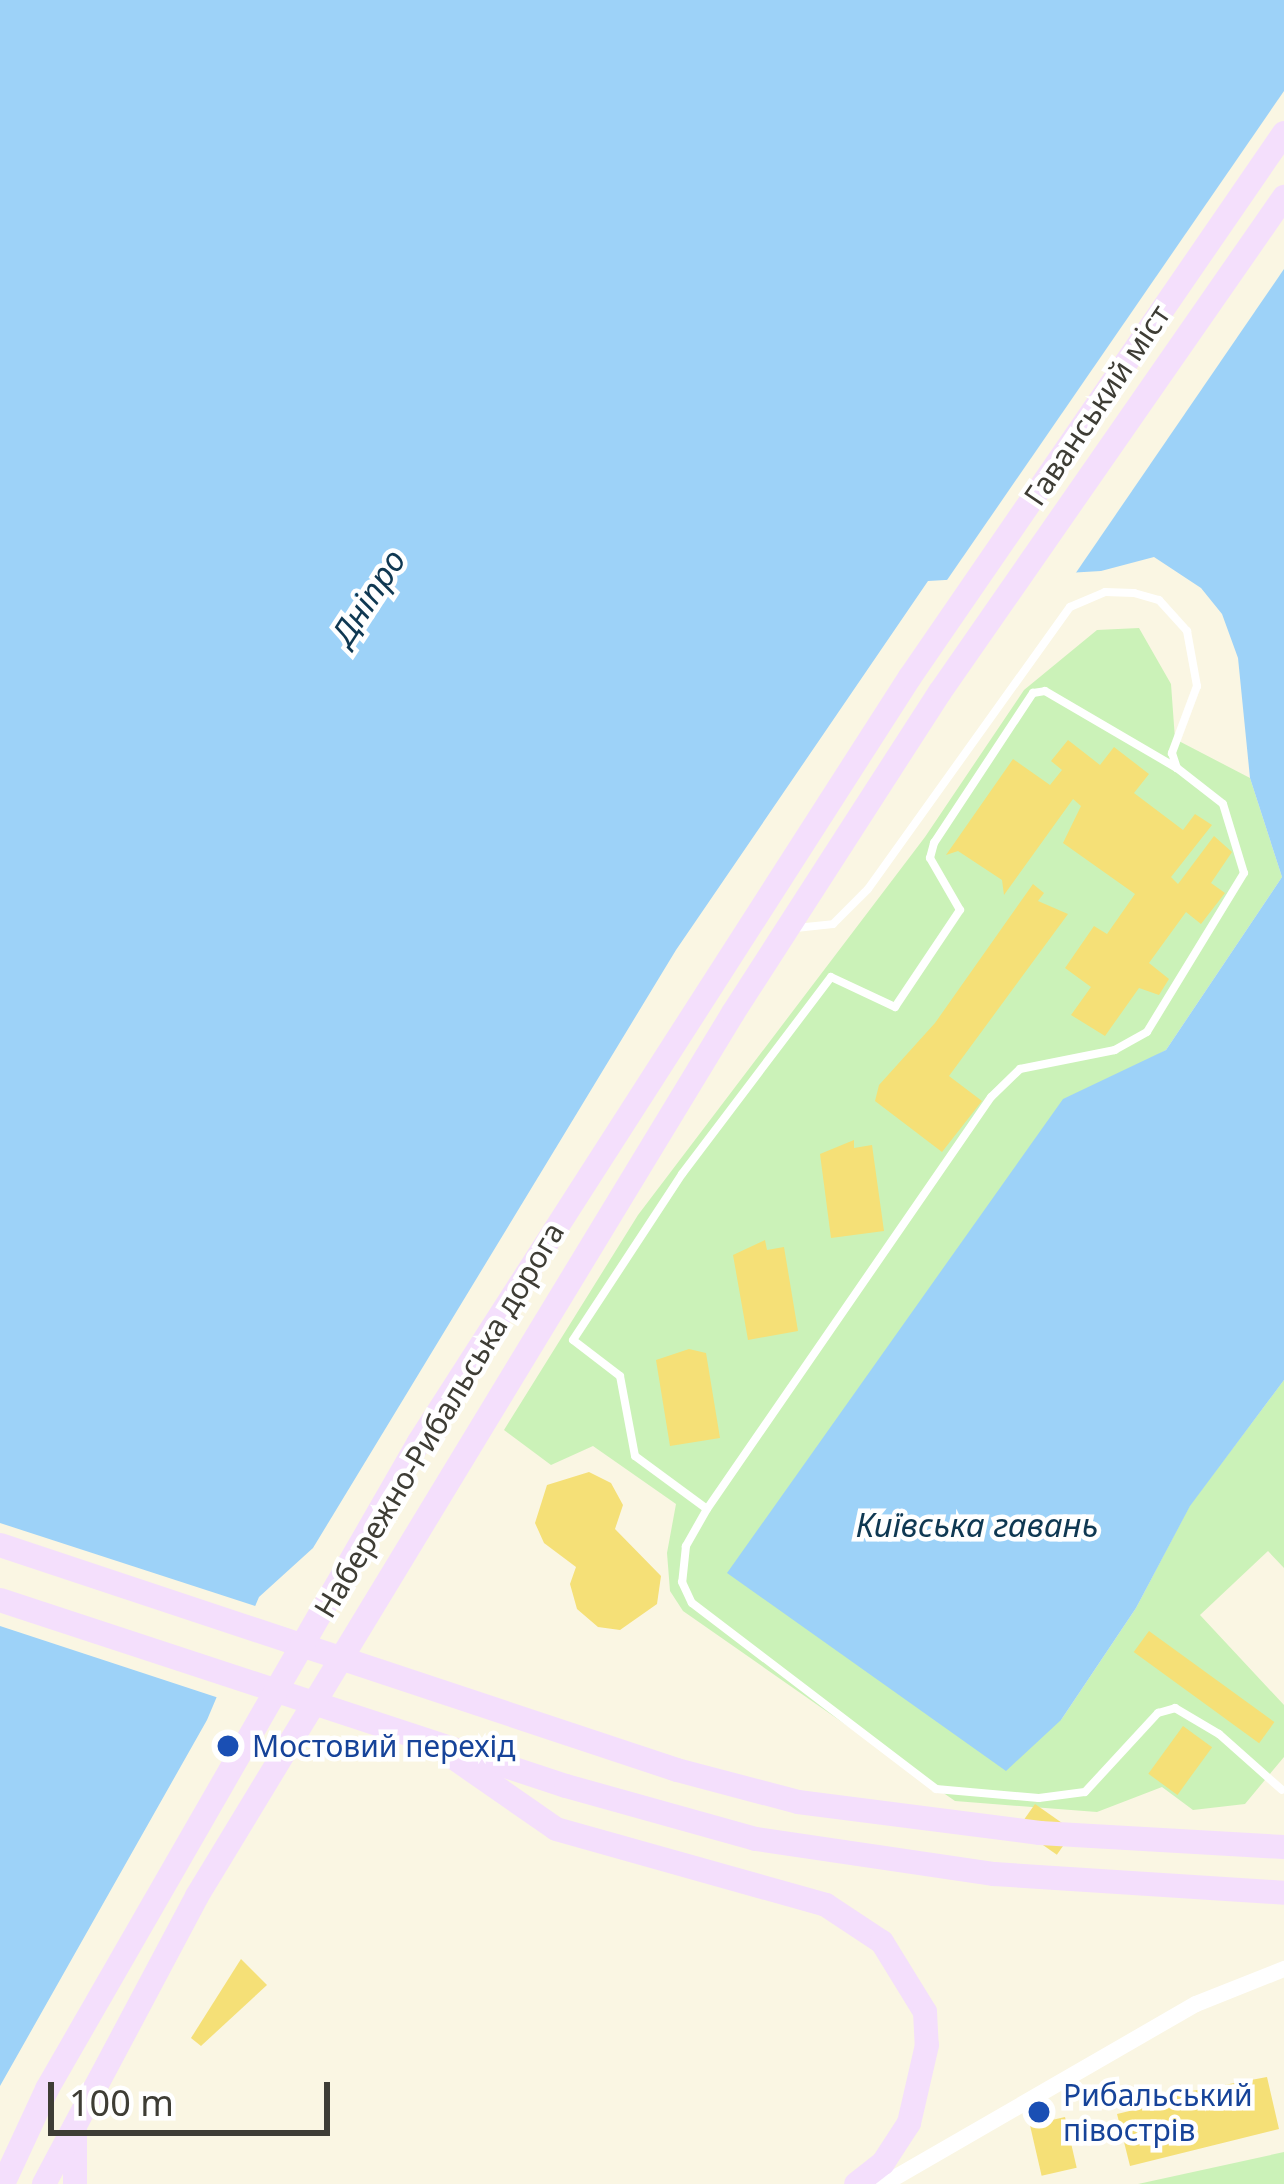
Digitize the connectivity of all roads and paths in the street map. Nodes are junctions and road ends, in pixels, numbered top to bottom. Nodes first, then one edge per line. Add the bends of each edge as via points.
1 (1284, 133) edge
2 (1284, 197) edge
3 (910, 677) joint
4 (940, 692) joint
5 (1177, 768) junction
6 (788, 927) junction
7 (707, 1509) junction
8 (0, 1546) edge
9 (0, 1600) edge
10 (427, 1740) junction
11 (1282, 1790) edge
12 (1284, 1847) edge
13 (1284, 1893) edge
14 (1284, 1969) edge
15 (75, 2119) junction
16 (3, 2184) edge
17 (44, 2184) edge
18 (75, 2184) edge
19 (856, 2184) edge
20 (884, 2184) edge

1 - 3 main road, Гаванський міст
2 - 4 main road, Гаванський міст
3 - 16 main road, Набережно-Рибальська дорога via 419,1442 47,2089
4 - 6 main road, Набережно-Рибальська дорога
5 - 6 lane via 1172,753 1197,686 1187,631 1159,600 1114,591 1090,596 1060,618 848,912 818,930
5 - 7 lane via 1223,804 1244,874 1147,1032 1115,1050 1020,1069 991,1097
5 - 7 lane via 1045,691 1033,693 934,844 930,858 961,910 895,1007 831,977 682,1174 573,1340 620,1376 635,1456
6 - 15 main road, Набережно-Рибальська дорога via 452,1468 197,1896
7 - 11 lane via 683,1559 692,1603 936,1789 1039,1798 1085,1792 1158,1713 1175,1708 1219,1734
8 - 12 main road via 677,1770 798,1802 998,1829
9 - 10 main road
10 - 13 main road via 660,1815 836,1854 994,1874
10 - 19 main road via 556,1829 826,1905 882,1942 925,2012 927,2045 909,2123 883,2163
14 - 20 street via 1215,1994
15 - 17 main road, Набережно-Рибальська дорога
15 - 18 main road

